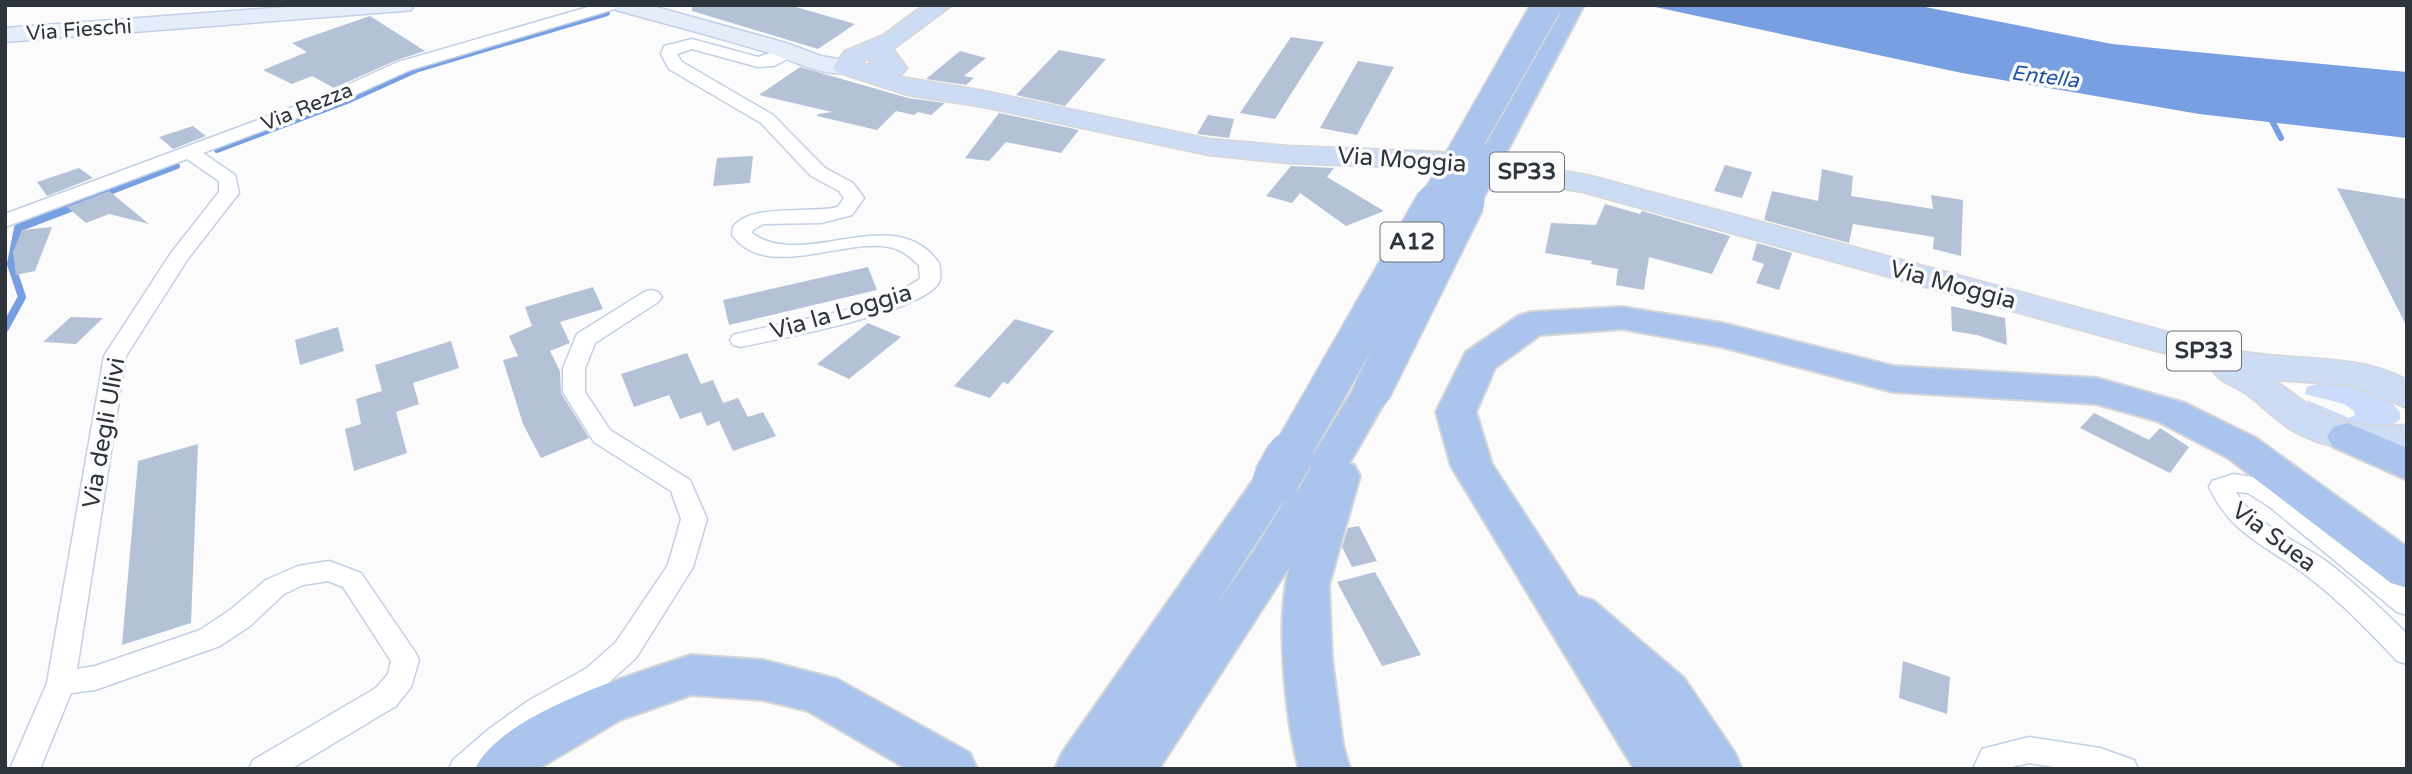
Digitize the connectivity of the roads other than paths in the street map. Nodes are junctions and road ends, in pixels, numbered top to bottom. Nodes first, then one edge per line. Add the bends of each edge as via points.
1 (403, 5) edge
2 (613, 5) edge
3 (624, 5) edge
4 (941, 5) edge
5 (1547, 5) edge
6 (1571, 5) edge
7 (699, 26) junction
8 (5, 35) edge
9 (678, 46) junction
10 (788, 51) junction
11 (871, 61) junction
12 (190, 153) junction
13 (5, 221) edge
14 (651, 297) dead end
15 (741, 340) dead end
16 (2286, 386) junction
17 (2406, 395) edge
18 (1367, 398) junction
19 (2347, 437) junction
20 (2407, 438) edge
21 (2407, 466) edge
22 (1238, 539) junction
23 (2407, 571) edge
24 (1552, 592) junction
25 (2407, 604) edge
26 (2407, 653) edge
27 (61, 683) junction
28 (1632, 746) edge
29 (514, 761) edge
30 (25, 769) edge
31 (264, 769) edge
32 (464, 769) edge
33 (952, 769) edge
34 (1051, 769) edge
35 (1080, 769) edge
36 (1130, 769) edge
37 (1325, 769) edge
38 (1663, 769) edge
39 (1717, 769) edge
40 (1988, 769) edge
41 (2123, 769) edge

1 - 8 street, Via Fieschi
2 - 12 street, Via Rezza via 404,66
3 - 7 street, SP33
4 - 11 main road via 903,43
5 - 22 highway, A12, bridge
6 - 18 highway, A12, bridge via 1487,159
7 - 9 street via 678,40
7 - 10 street, SP33
9 - 10 street via 692,44 758,62
9 - 15 street, Via la Loggia via 669,54 675,65 767,119 818,172 846,187 854,198 845,211 821,217 759,218 743,227 742,235 750,245 775,250 892,242 915,250 929,263 930,281 917,292 825,321
10 - 11 street, Via Moggia / SP33 via 816,62
11 - 16 main road, Via Moggia / SP33 via 892,83 1209,147 1423,160 1587,184 2115,329
12 - 13 street, Via Rezza
12 - 27 street, Via degli Ulivi via 228,179 229,193 178,257 115,356
14 - 32 street via 585,339 574,369 574,391 602,436 681,486 694,519 680,567 626,650 597,676 499,738
16 - 17 main road via 2353,372
16 - 19 main road, Via Moggia / SP33 via 2308,424
18 - 36 highway, A12 via 1269,564
18 - 37 highway via 1307,585 1308,658
19 - 20 main road, Via Moggia / SP33
19 - 21 highway
22 - 34 highway via 1139,654
22 - 35 highway, A12
23 - 24 highway via 2242,448 2189,420 2140,402 2096,391 1893,379 1722,335 1622,318 1531,324 1479,360 1456,411 1472,466
24 - 28 highway
24 - 39 highway via 1667,692
25 - 26 street, Via Suea via 2279,501 2253,485 2234,482 2221,487 2225,499 2247,521 2325,575
27 - 30 street, Via degli Ulivi
27 - 31 street via 95,678 210,638 275,587 298,576 329,571 352,580 405,660 401,680 386,697
28 - 38 highway
29 - 33 highway via 603,705 691,675 763,680 820,693
40 - 41 street via 1993,758 2029,750

